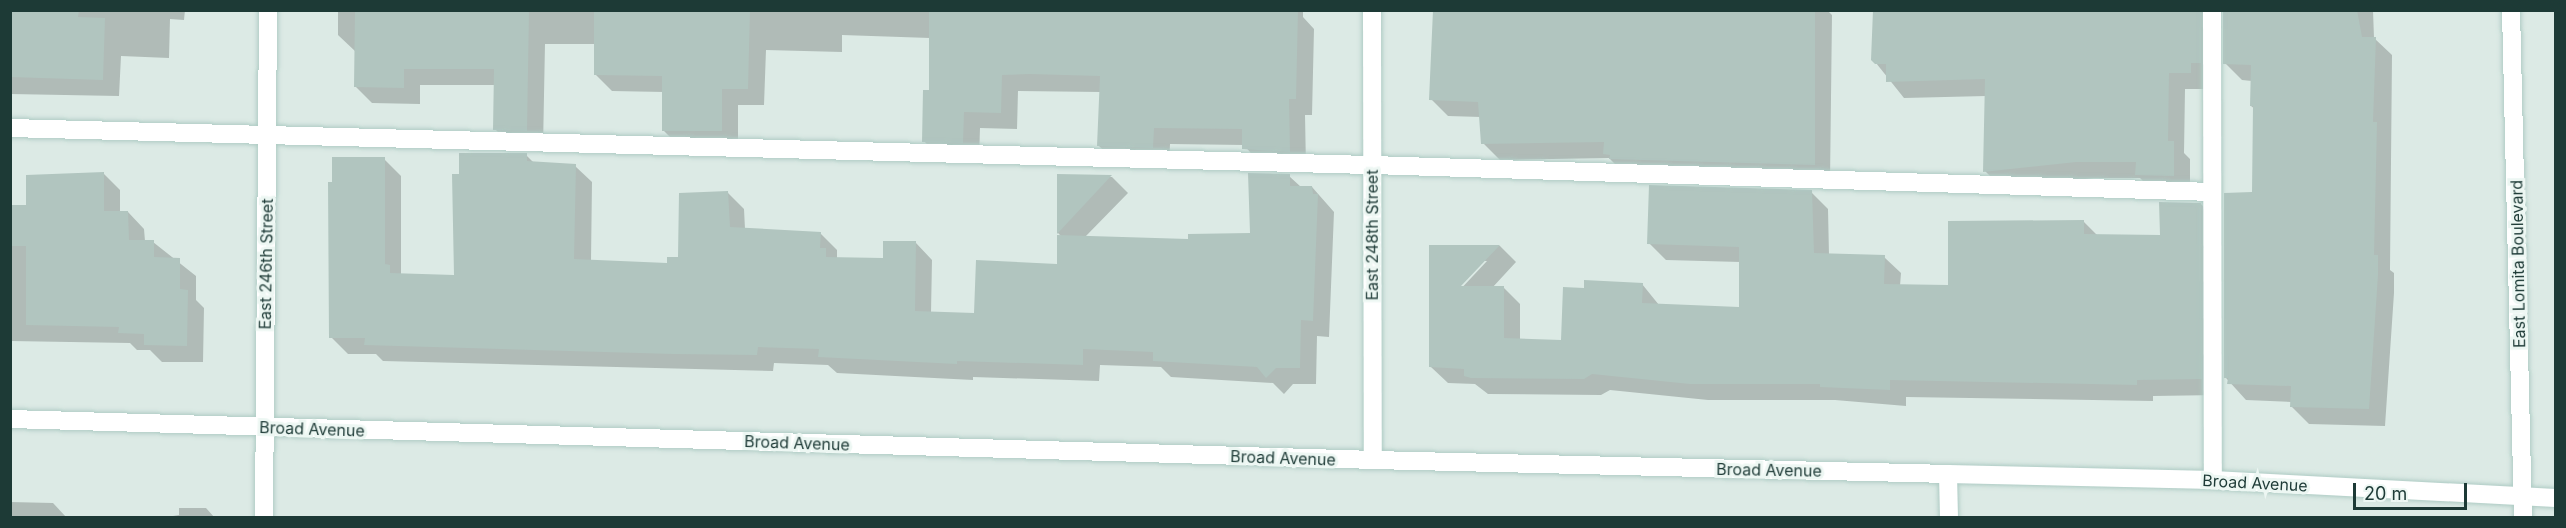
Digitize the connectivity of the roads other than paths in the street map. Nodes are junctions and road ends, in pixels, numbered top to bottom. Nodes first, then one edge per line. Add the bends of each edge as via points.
1 (268, 10) edge
2 (1372, 10) edge
3 (2212, 10) edge
4 (2511, 10) edge
5 (10, 128) edge
6 (268, 137) junction
7 (1372, 165) junction
8 (2212, 192) junction
9 (10, 419) edge
10 (263, 428) junction
11 (1373, 460) junction
12 (1948, 474) junction
13 (2213, 480) junction
14 (2523, 497) junction
15 (2556, 498) edge
16 (264, 518) edge
17 (1949, 518) edge
18 (2523, 518) edge

1 - 6 street, East 246th Street
2 - 7 street, East 248th Street
3 - 8 street
4 - 14 street, East Lomita Boulevard
5 - 6 street
6 - 7 street
6 - 10 street, East 246th Street
7 - 8 street
7 - 11 street, East 248th Street
8 - 13 street
9 - 10 street, Broad Avenue
10 - 11 street, Broad Avenue
10 - 16 street, East 246th Street
11 - 12 street, Broad Avenue
12 - 13 street, Broad Avenue
12 - 17 street
13 - 14 street, Broad Avenue
14 - 15 street, Broad Avenue
14 - 18 street, East Lomita Boulevard

